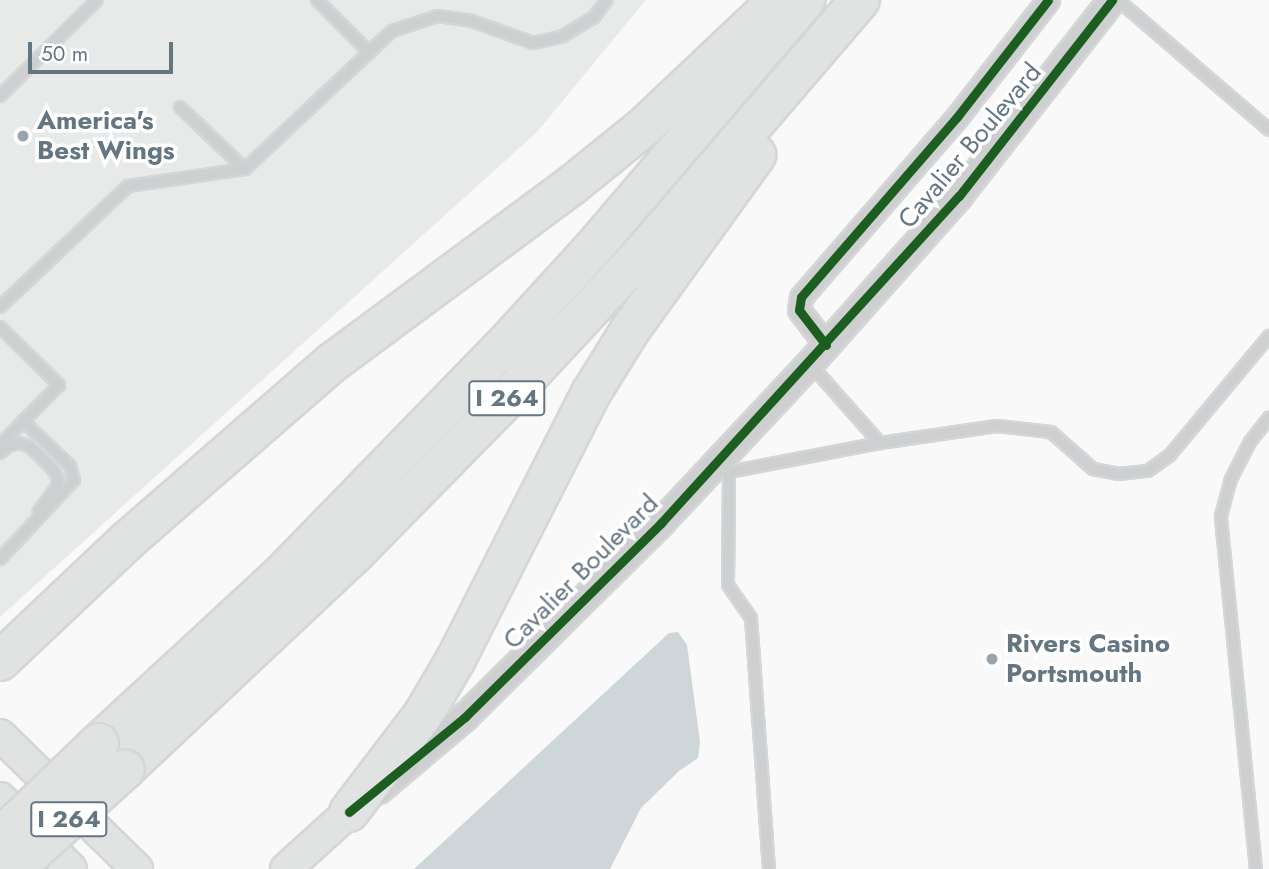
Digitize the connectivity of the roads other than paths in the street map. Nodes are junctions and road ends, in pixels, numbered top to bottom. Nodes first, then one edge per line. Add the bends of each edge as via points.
1 (97, 0) edge
2 (317, 0) edge
3 (607, 0) edge
4 (778, 0) edge
5 (805, 0) edge
6 (860, 0) edge
7 (866, 0) edge
8 (1048, 0) edge
9 (1112, 0) edge
10 (1118, 0) edge
11 (369, 52) junction
12 (0, 96) edge
13 (180, 107) dead end
14 (1269, 130) edge
15 (245, 169) junction
16 (0, 307) edge
17 (0, 327) edge
18 (1269, 336) edge
19 (818, 354) junction
20 (1269, 418) edge
21 (23, 421) junction
22 (880, 443) junction
23 (0, 445) edge
24 (0, 453) edge
25 (724, 467) junction
26 (16, 543) junction
27 (0, 559) edge
28 (36, 627) junction
29 (0, 640) edge
30 (0, 661) edge
31 (0, 735) edge
32 (112, 756) junction
33 (0, 798) edge
34 (349, 812) junction
35 (0, 838) edge
36 (14, 869) edge
37 (71, 869) edge
38 (137, 869) edge
39 (286, 869) edge
40 (769, 869) edge
41 (1256, 869) edge

1 - 12 lane
2 - 11 lane
3 - 11 lane via 594,17 561,37 534,43 472,21 438,16 392,31
4 - 28 highway via 645,126 333,362 128,540
5 - 32 highway, I 264 via 591,251
6 - 32 highway, I 264 via 649,246 355,552
7 - 34 highway via 630,330 591,393 456,659 423,715
8 - 19 street, Cavalier Boulevard via 957,117 800,297 799,310
9 - 19 street, Cavalier Boulevard via 960,196
10 - 14 lane
11 - 15 lane
13 - 15 lane
15 - 16 lane via 128,186
17 - 21 lane via 59,384
18 - 22 lane via 1170,455 1148,471 1118,474 1093,469 1051,432 997,426
19 - 22 lane
19 - 25 street, Cavalier Boulevard
20 - 41 lane via 1231,479 1221,516
21 - 23 lane
21 - 26 lane via 70,466 74,480
22 - 25 lane
24 - 26 lane via 19,443 29,446 58,479 57,487
25 - 34 street, Cavalier Boulevard via 465,717
25 - 40 lane via 728,585 751,618
26 - 27 lane
28 - 29 highway
28 - 30 highway
31 - 38 main road
32 - 35 highway, I 264, bridge
32 - 36 highway, I 264, bridge
33 - 37 main road
34 - 39 main road, Cavalier Boulevard

